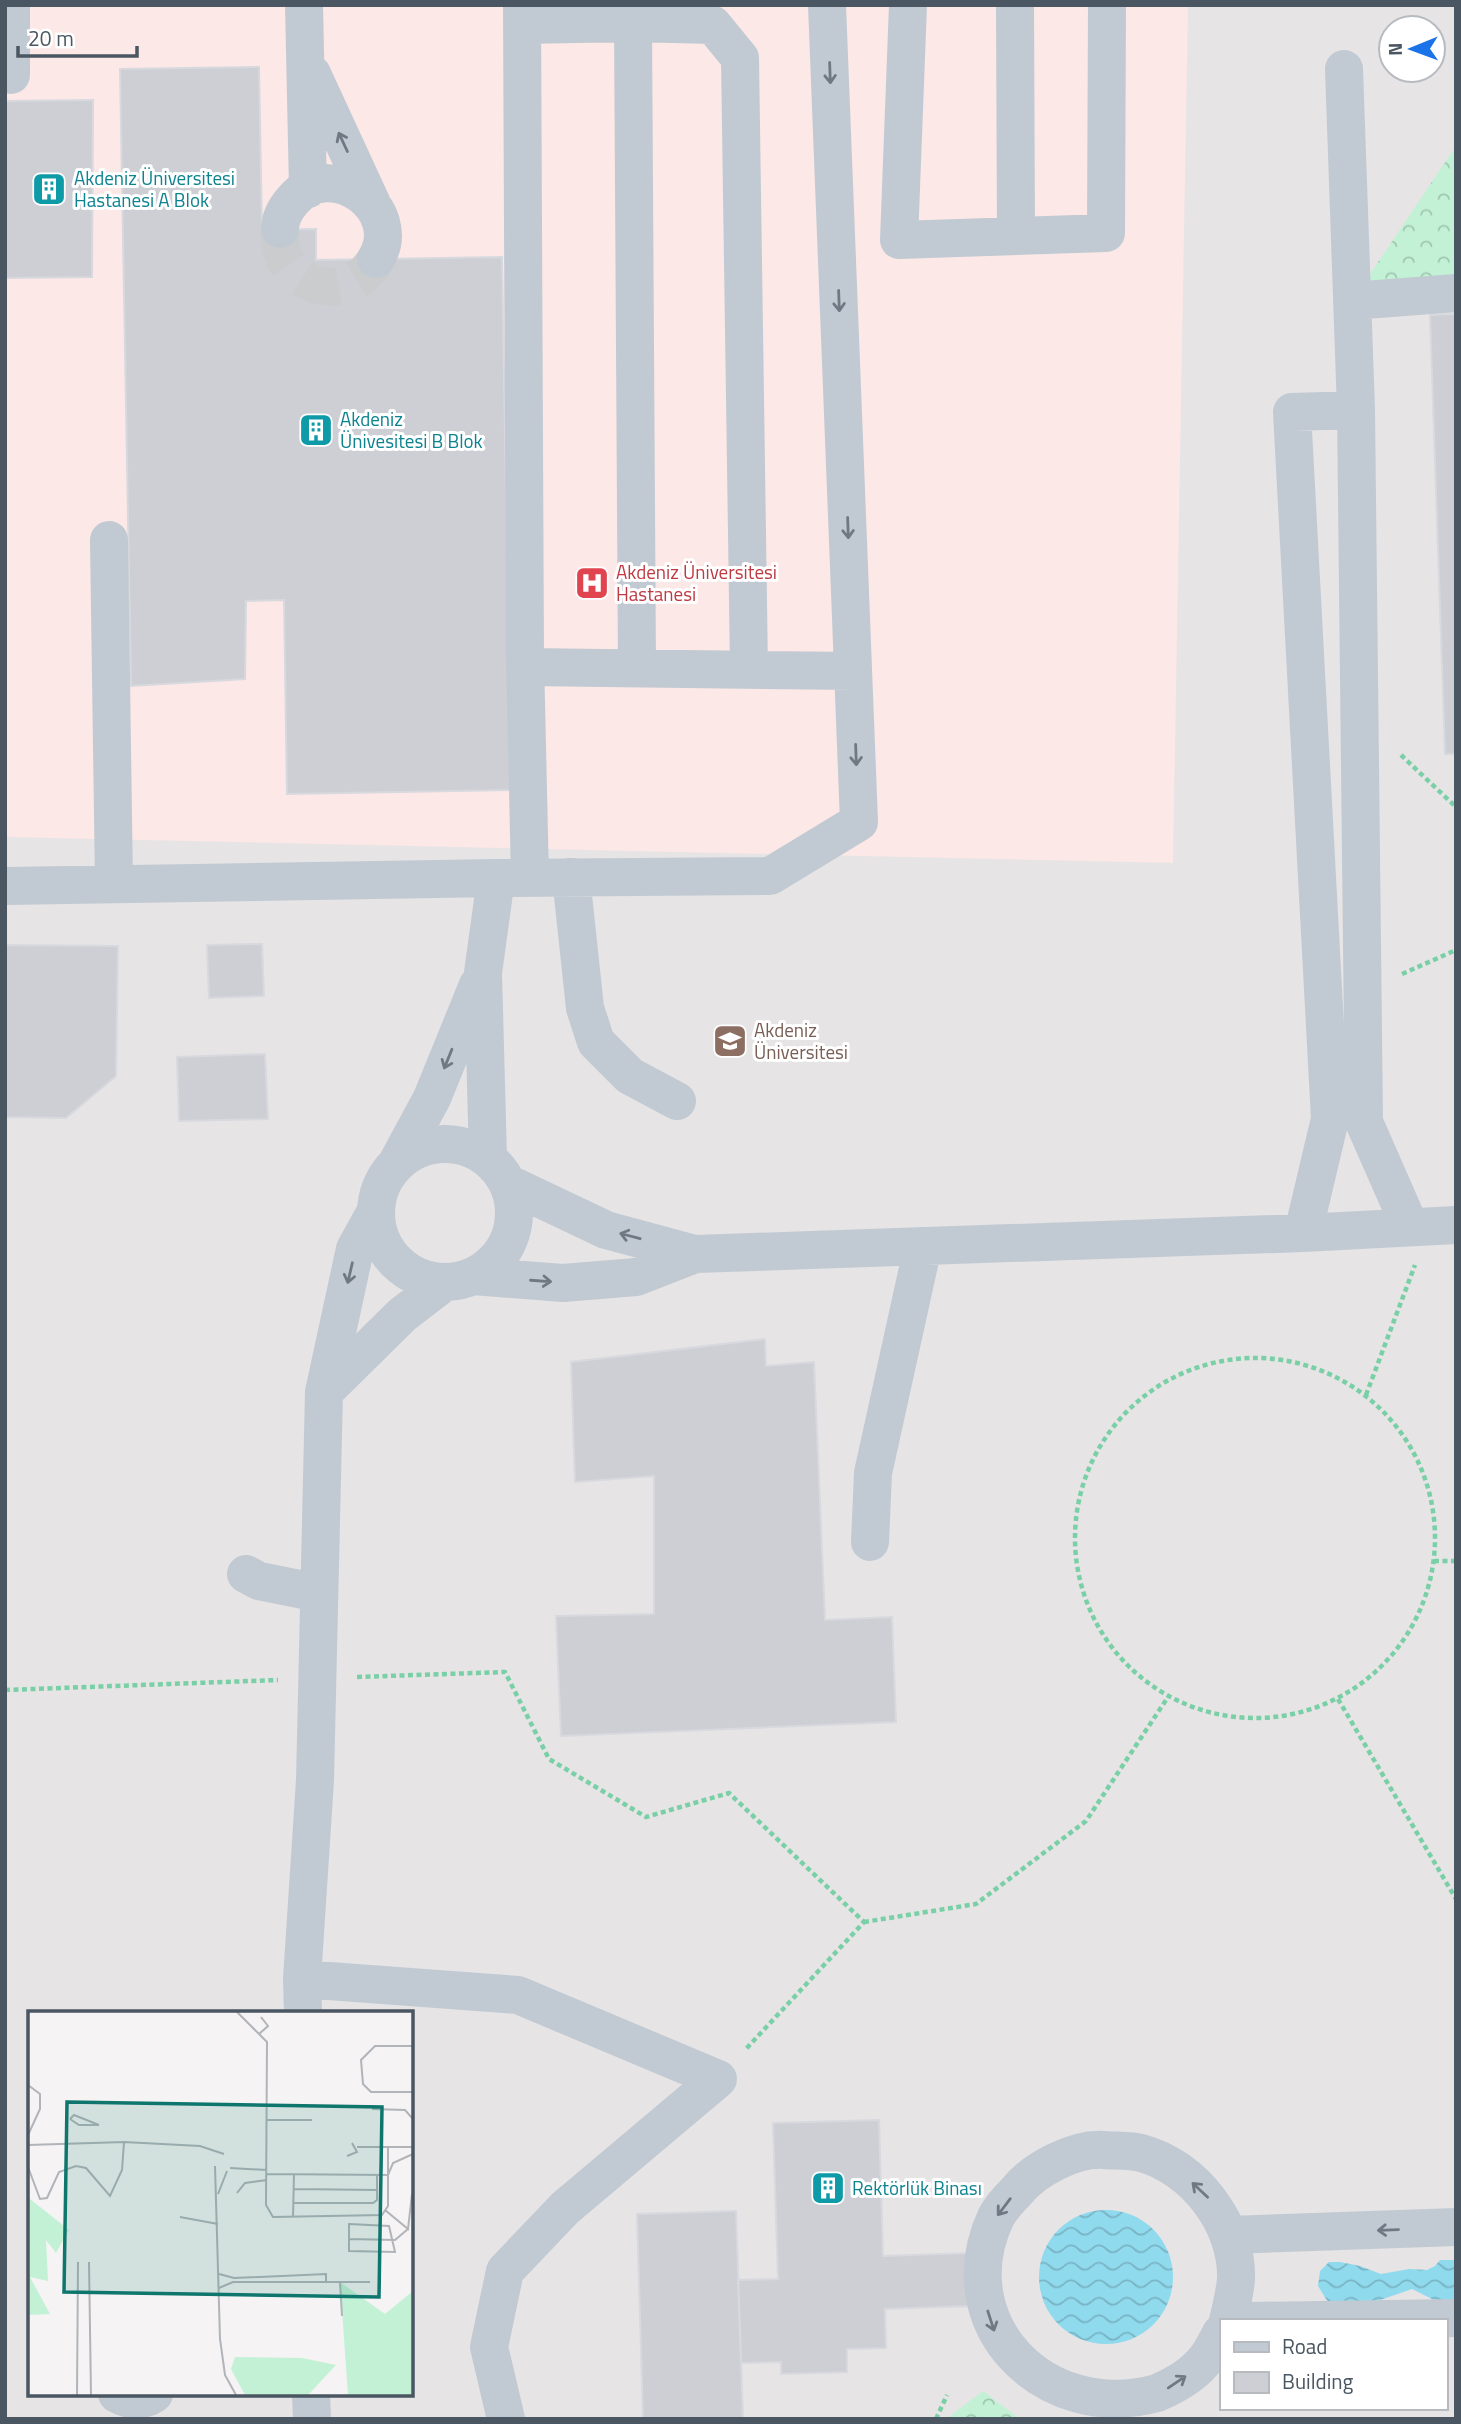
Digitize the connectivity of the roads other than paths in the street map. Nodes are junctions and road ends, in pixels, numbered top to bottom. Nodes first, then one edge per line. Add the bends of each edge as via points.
1 (11, 5) edge
2 (304, 5) edge
3 (827, 5) edge
4 (908, 5) edge
5 (1015, 5) edge
6 (1107, 5) edge
7 (522, 15) edge
8 (633, 23) junction
9 (305, 60) junction
10 (1344, 69) dead end
11 (11, 75) dead end
12 (308, 189) junction
13 (372, 204) junction
14 (280, 229) tunnel mouth
15 (1016, 235) junction
16 (376, 259) tunnel mouth
17 (1456, 293) edge
18 (1352, 301) junction
19 (1356, 410) junction
20 (109, 540) dead end
21 (525, 667) junction
22 (637, 668) junction
23 (749, 669) junction
24 (853, 671) junction
25 (570, 877) junction
26 (513, 878) junction
27 (114, 884) junction
28 (5, 886) edge
29 (483, 973) junction
30 (677, 1101) dead end
31 (398, 1161) junction
32 (498, 1171) junction
33 (376, 1211) junction
34 (1456, 1225) edge
35 (1410, 1227) junction
36 (1303, 1233) junction
37 (923, 1246) junction
38 (695, 1254) junction
39 (459, 1279) junction
40 (324, 1392) junction
41 (870, 1542) dead end
42 (246, 1574) dead end
43 (319, 1593) junction
44 (302, 1996) edge
45 (1456, 2227) edge
46 (1229, 2235) junction
47 (1456, 2318) edge
48 (1228, 2319) edge
49 (1386, 2319) edge
50 (1220, 2335) edge
51 (121, 2396) edge
52 (150, 2396) edge
53 (311, 2396) edge
54 (312, 2419) edge
55 (506, 2419) edge

1 - 11 street
2 - 9 street
3 -> 24 street
4 - 15 street via 899,240
5 - 15 street
6 - 15 street via 1106,233
7 - 8 street
7 - 21 street
8 - 22 street
8 - 23 street via 713,25 740,58
9 - 12 street
13 -> 9 street
10 - 18 street
12 - 13 street via 328,183 345,185
12 - 14 street via 286,208
13 - 16 street via 383,236
17 - 18 street
18 - 19 street
19 - 35 street via 1364,1122
19 - 36 street via 1292,412 1330,1119
20 - 27 street
21 - 22 street
21 - 26 street
22 - 23 street
23 - 24 street
24 -> 25 street via 859,822 770,876
25 - 26 street
25 - 30 street via 585,1008 596,1042 630,1076
26 - 27 street
26 - 29 street
27 - 28 street
29 -> 31 street via 432,1098
29 - 32 street
31 - 32 street via 414,1151 442,1144 471,1148
31 - 33 street via 383,1184
38 -> 32 street via 606,1230
32 - 39 street via 514,1205 513,1227 505,1248 491,1265
33 - 39 street via 379,1233 404,1269 424,1279
33 -> 40 street via 355,1249
34 - 35 street
35 - 36 street
36 - 37 street
37 - 38 street
37 - 41 street via 873,1473
39 -> 38 street via 563,1283 636,1277
39 - 40 street via 402,1315
40 - 43 street
42 - 43 street
43 - 44 street via 315,1780
44 - 55 street via 518,1995 718,2079 565,2208 505,2271 489,2347
45 -> 46 street
46 - 48 street via 1236,2278
46 -> 50 street via 1209,2198 1178,2170 1141,2153 1099,2150 1058,2159 1023,2182 997,2215 983,2255 983,2296 996,2336 1021,2370 1055,2393 1096,2404 1138,2401 1176,2385 1207,2358
47 - 49 street
51 - 52 street via 129,2400
53 - 54 street

